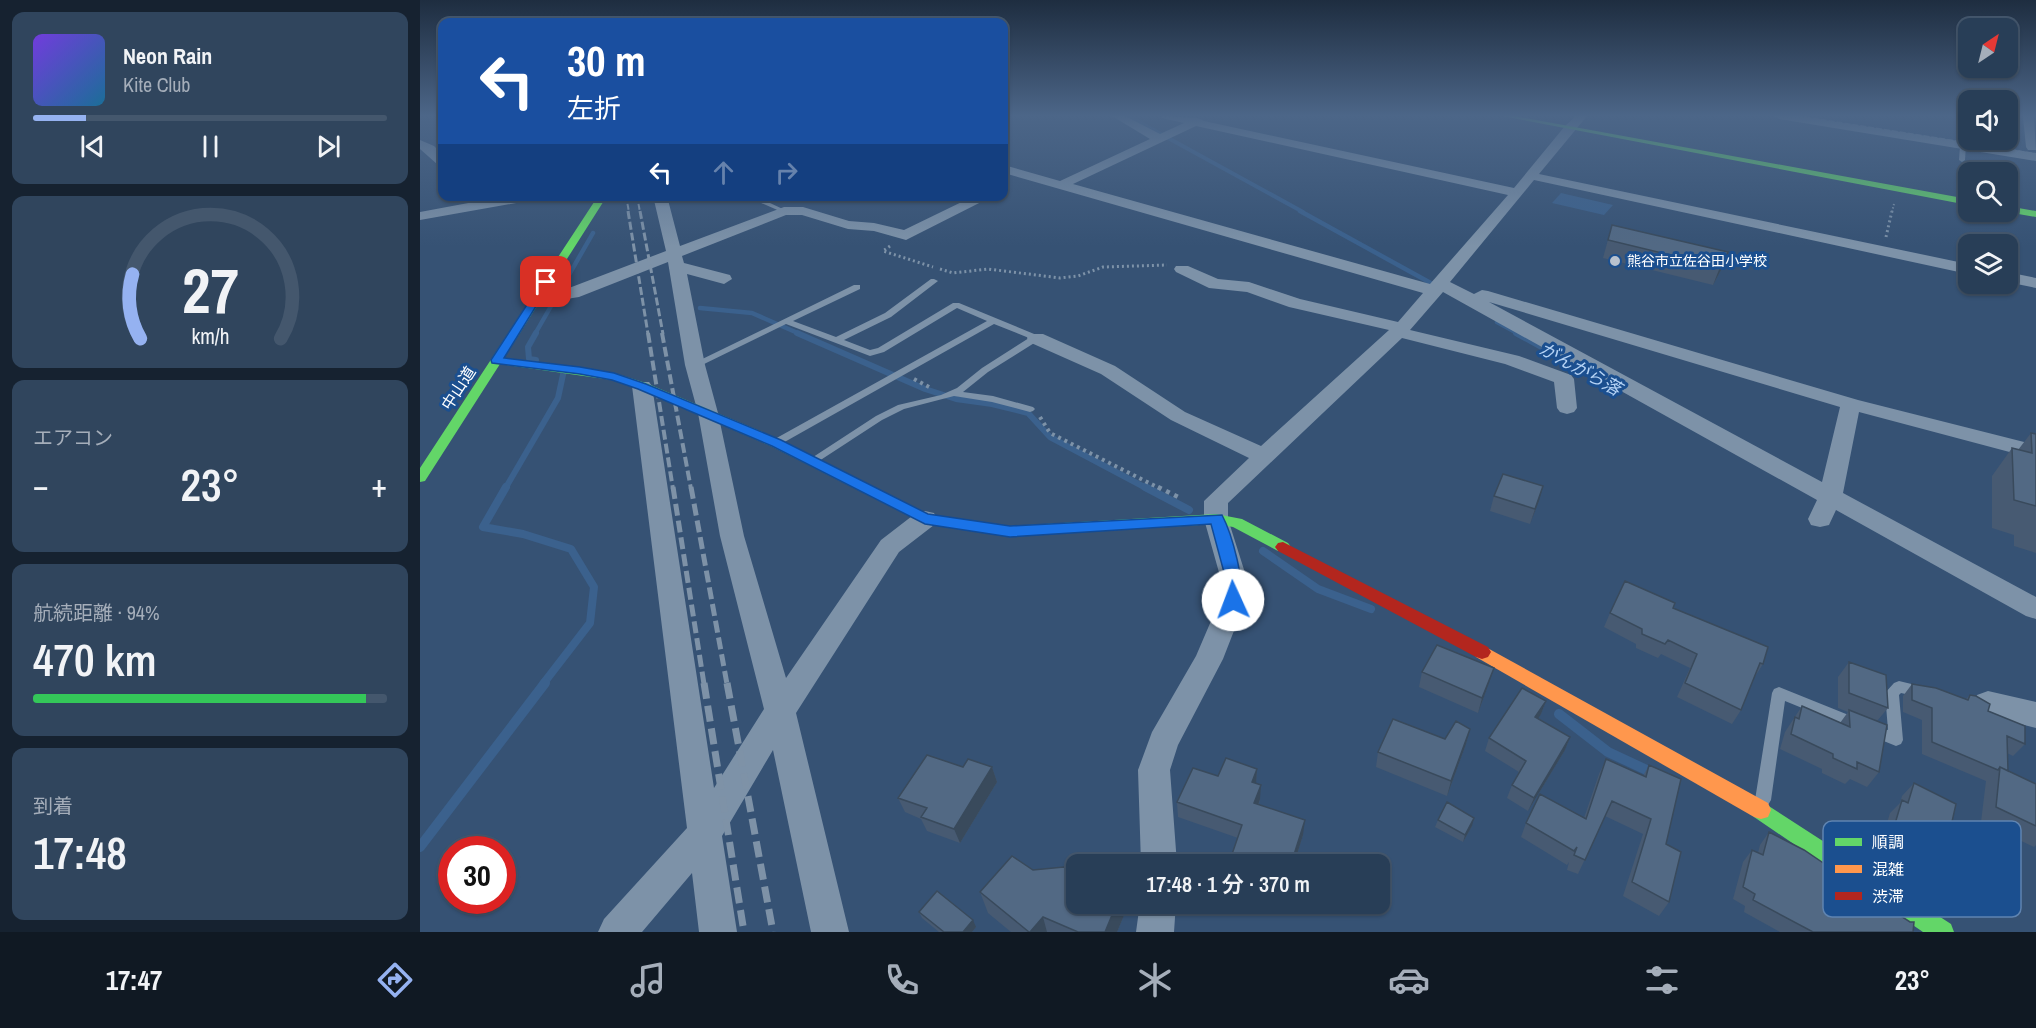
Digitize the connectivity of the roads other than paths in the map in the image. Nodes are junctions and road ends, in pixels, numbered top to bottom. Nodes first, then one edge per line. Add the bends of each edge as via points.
1 (1116, 159) edge
2 (1351, 159) edge
3 (1545, 159) edge
4 (1739, 159) edge
5 (1008, 170) edge
6 (1028, 176) junction
7 (1532, 176) junction
8 (1012, 184) dead end
9 (1061, 186) junction
10 (1515, 196) junction
11 (1958, 200) edge
12 (508, 201) edge
13 (600, 201) edge
14 (661, 201) edge
15 (760, 201) edge
16 (976, 201) edge
17 (784, 211) junction
18 (2018, 211) edge
19 (2036, 214) edge
20 (420, 216) edge
21 (675, 260) junction
22 (1958, 267) edge
23 (1182, 269) road end
24 (724, 279) dead end
25 (2018, 279) edge
26 (934, 281) dead end
27 (2036, 283) edge
28 (857, 287) dead end
29 (1437, 287) junction
30 (543, 297) junction
31 (994, 320) junction
32 (786, 321) junction
33 (1400, 330) junction
34 (1036, 338) junction
35 (838, 340) junction
36 (496, 360) junction
37 (695, 365) junction
38 (642, 386) junction
39 (948, 395) junction
40 (1851, 404) junction
41 (1568, 408) dead end
42 (1030, 409) road end
43 (708, 413) junction
44 (776, 443) junction
45 (2036, 452) edge
46 (427, 456) edge
47 (1266, 457) junction
48 (812, 461) junction
49 (420, 478) edge
50 (1826, 506) junction
51 (1216, 514) junction
52 (925, 519) junction
53 (2036, 609) edge
54 (1932, 693) edge
55 (1982, 703) edge
56 (780, 711) junction
57 (2036, 715) edge
58 (1761, 810) junction
59 (704, 834) junction
60 (1158, 854) edge
61 (1823, 854) edge
62 (1157, 914) edge
63 (1913, 917) edge
64 (1927, 927) edge
65 (617, 932) edge
66 (718, 932) edge
67 (830, 932) edge
68 (1155, 932) edge
69 (1943, 932) edge

1 - 9 street
2 - 10 street
3 - 7 street
4 - 11 main road
5 - 6 street
6 - 8 street
6 - 9 street
7 - 10 street
7 - 22 street
9 - 29 street
10 - 29 street
12 - 20 street
13 - 30 main road, 中山道
14 - 21 street
15 - 17 lane
16 - 17 street via 906,235 848,225 803,211
17 - 21 street
18 - 19 main road
21 - 24 street
21 - 30 street via 570,293
21 - 37 street
23 - 33 street via 1215,284 1249,287
25 - 27 street
26 - 35 lane via 888,315
28 - 32 lane
29 - 33 street
29 - 40 street
29 - 50 street
30 - 36 main road, 中山道
31 - 34 lane
31 - 35 lane via 956,304 870,353
31 - 44 lane
32 - 35 lane
32 - 37 lane
33 - 41 street via 1512,360 1564,379
33 - 47 street
34 - 39 lane
34 - 47 street via 1108,370 1178,416
36 - 38 main road via 614,377
36 - 46 main road, 中山道
37 - 43 street
38 - 43 main road
38 - 59 street
39 - 42 lane via 993,399
39 - 48 lane via 902,407 879,418
40 - 45 street
40 - 50 street
43 - 44 main road
43 - 56 street via 732,536
44 - 48 main road
46 - 49 main road, 中山道
47 - 51 street via 1216,501
48 - 52 main road
50 - 53 street
51 - 52 main road via 1010,531
51 - 58 main road via 1490,654
51 - 60 street via 1233,576 1233,600 1209,659 1163,742 1154,770
52 - 56 street via 890,546
54 - 58 lane via 1899,687 1892,693 1896,740 1779,693
55 - 57 street
56 - 59 street
56 - 67 street
58 - 61 main road
59 - 65 street
59 - 66 street
62 - 68 street
63 - 64 main road
64 - 69 main road

